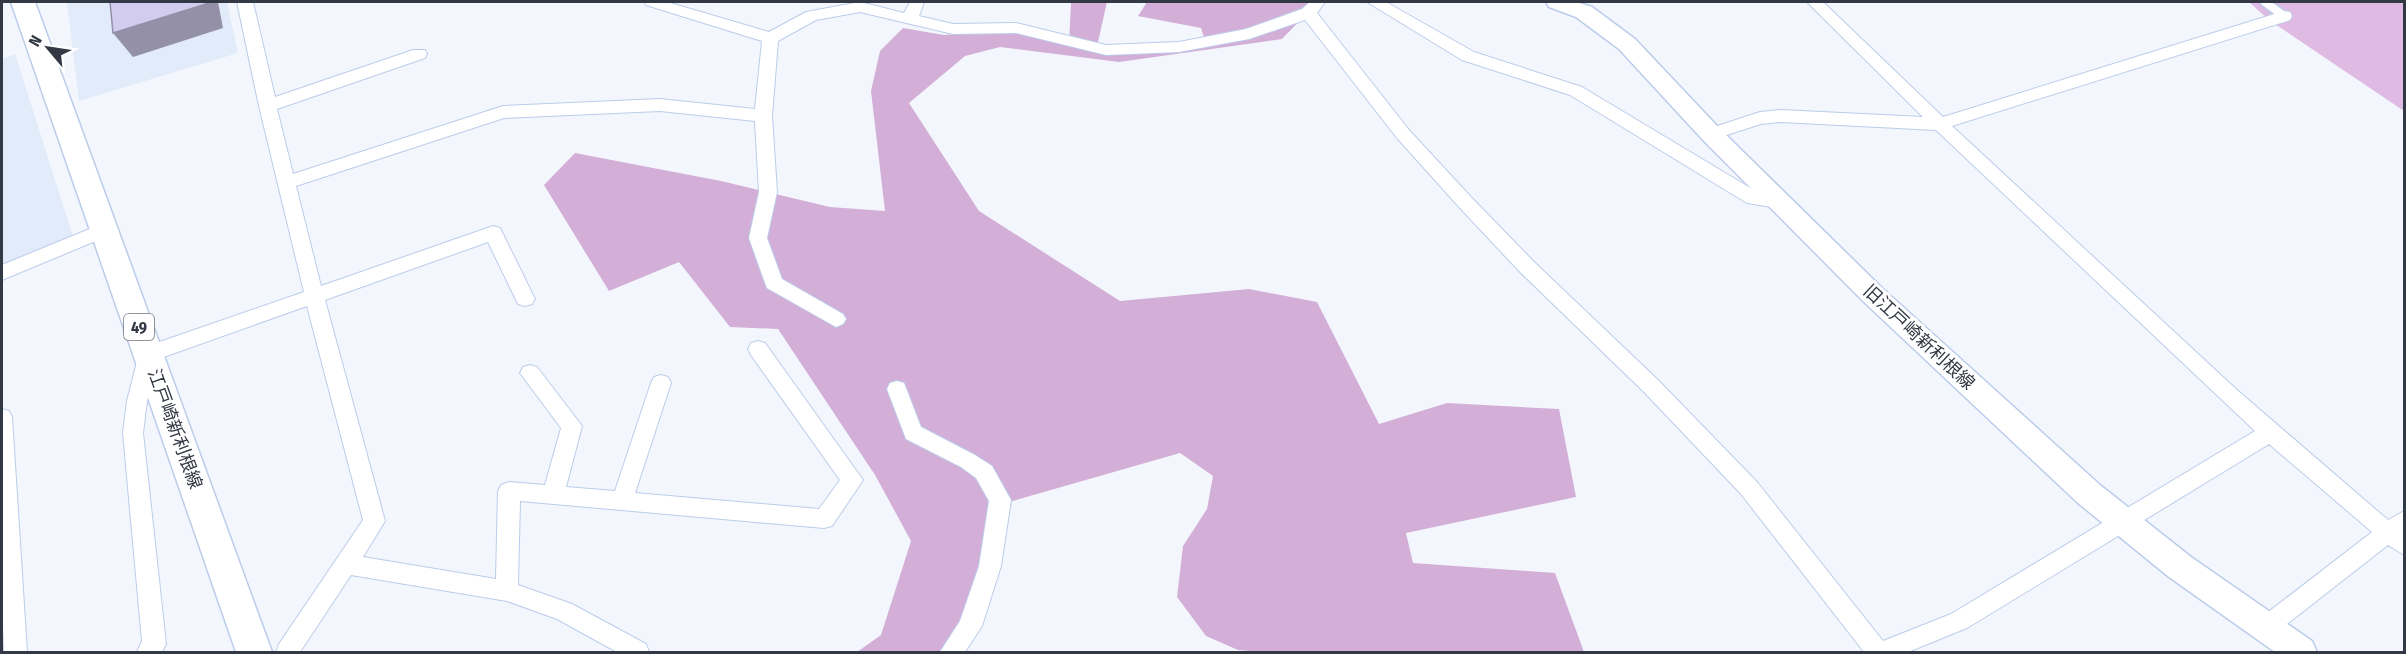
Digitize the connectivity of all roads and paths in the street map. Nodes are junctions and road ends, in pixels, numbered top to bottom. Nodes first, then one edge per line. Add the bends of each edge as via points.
1 (23, 2) edge
2 (245, 2) edge
3 (652, 2) edge
4 (917, 2) edge
5 (1376, 2) edge
6 (1557, 2) edge
7 (1814, 2) edge
8 (2265, 2) edge
9 (1313, 7) edge
10 (2284, 16) joint
11 (909, 20) junction
12 (770, 38) junction
13 (419, 54) dead end
14 (267, 106) junction
15 (763, 116) junction
16 (1938, 124) junction
17 (1711, 134) junction
18 (286, 183) junction
19 (1778, 202) junction
20 (104, 230) junction
21 (2, 273) edge
22 (313, 297) junction
23 (525, 299) dead end
24 (836, 319) dead end
25 (758, 349) dead end
26 (148, 354) junction
27 (530, 373) dead end
28 (661, 383) dead end
29 (897, 389) dead end
30 (2, 417) edge
31 (2271, 432) junction
32 (2, 450) edge
33 (553, 495) junction
34 (622, 501) junction
35 (2121, 522) junction
36 (2399, 532) edge
37 (347, 564) junction
38 (507, 591) junction
39 (2266, 627) junction
40 (16, 652) edge
41 (148, 652) edge
42 (254, 652) edge
43 (287, 652) edge
44 (638, 652) edge
45 (952, 652) edge
46 (1880, 652) edge
47 (2301, 652) edge

1 - 20 main road, 江戸崎新利根線 / 49
2 - 14 street
3 - 12 street
4 - 11 street
5 - 19 street via 1468,56 1576,91 1753,198
6 - 17 street, 旧江戸崎新利根線 via 1584,12 1627,44
7 - 16 street
8 - 10 lane
9 - 11 street via 1249,34 1179,47 1106,50 1016,28 952,28
9 - 46 street via 1403,134 1527,267 1651,386 1749,488
10 - 16 street
11 - 12 street via 860,7 812,16
12 - 15 street
13 - 14 street
14 - 18 street
15 - 18 street via 660,105 503,112
15 - 24 street via 768,192 758,238 774,284
16 - 17 street via 1781,117 1760,118
16 - 31 street
17 - 19 street, 旧江戸崎新利根線
18 - 22 street
19 - 35 street, 旧江戸崎新利根線 via 1873,295
20 - 21 street
20 - 26 main road, 江戸崎新利根線 / 49
22 - 23 street via 493,233
22 - 26 street
22 - 37 street via 374,521
25 - 34 street via 852,480 824,519
26 - 41 street via 133,433 154,644
26 - 42 main road, 江戸崎新利根線 / 49
27 - 33 street via 572,426
28 - 34 street
29 - 45 street via 913,433 984,472 1000,500 990,566 970,626
30 - 32 street
31 - 35 street
31 - 36 street
32 - 40 street
33 - 34 street
33 - 38 street via 509,491
35 - 39 street, 旧江戸崎新利根線
35 - 46 street via 1959,621
36 - 39 street
37 - 38 street
37 - 43 street
38 - 44 street via 564,611
39 - 47 street, 旧江戸崎新利根線

